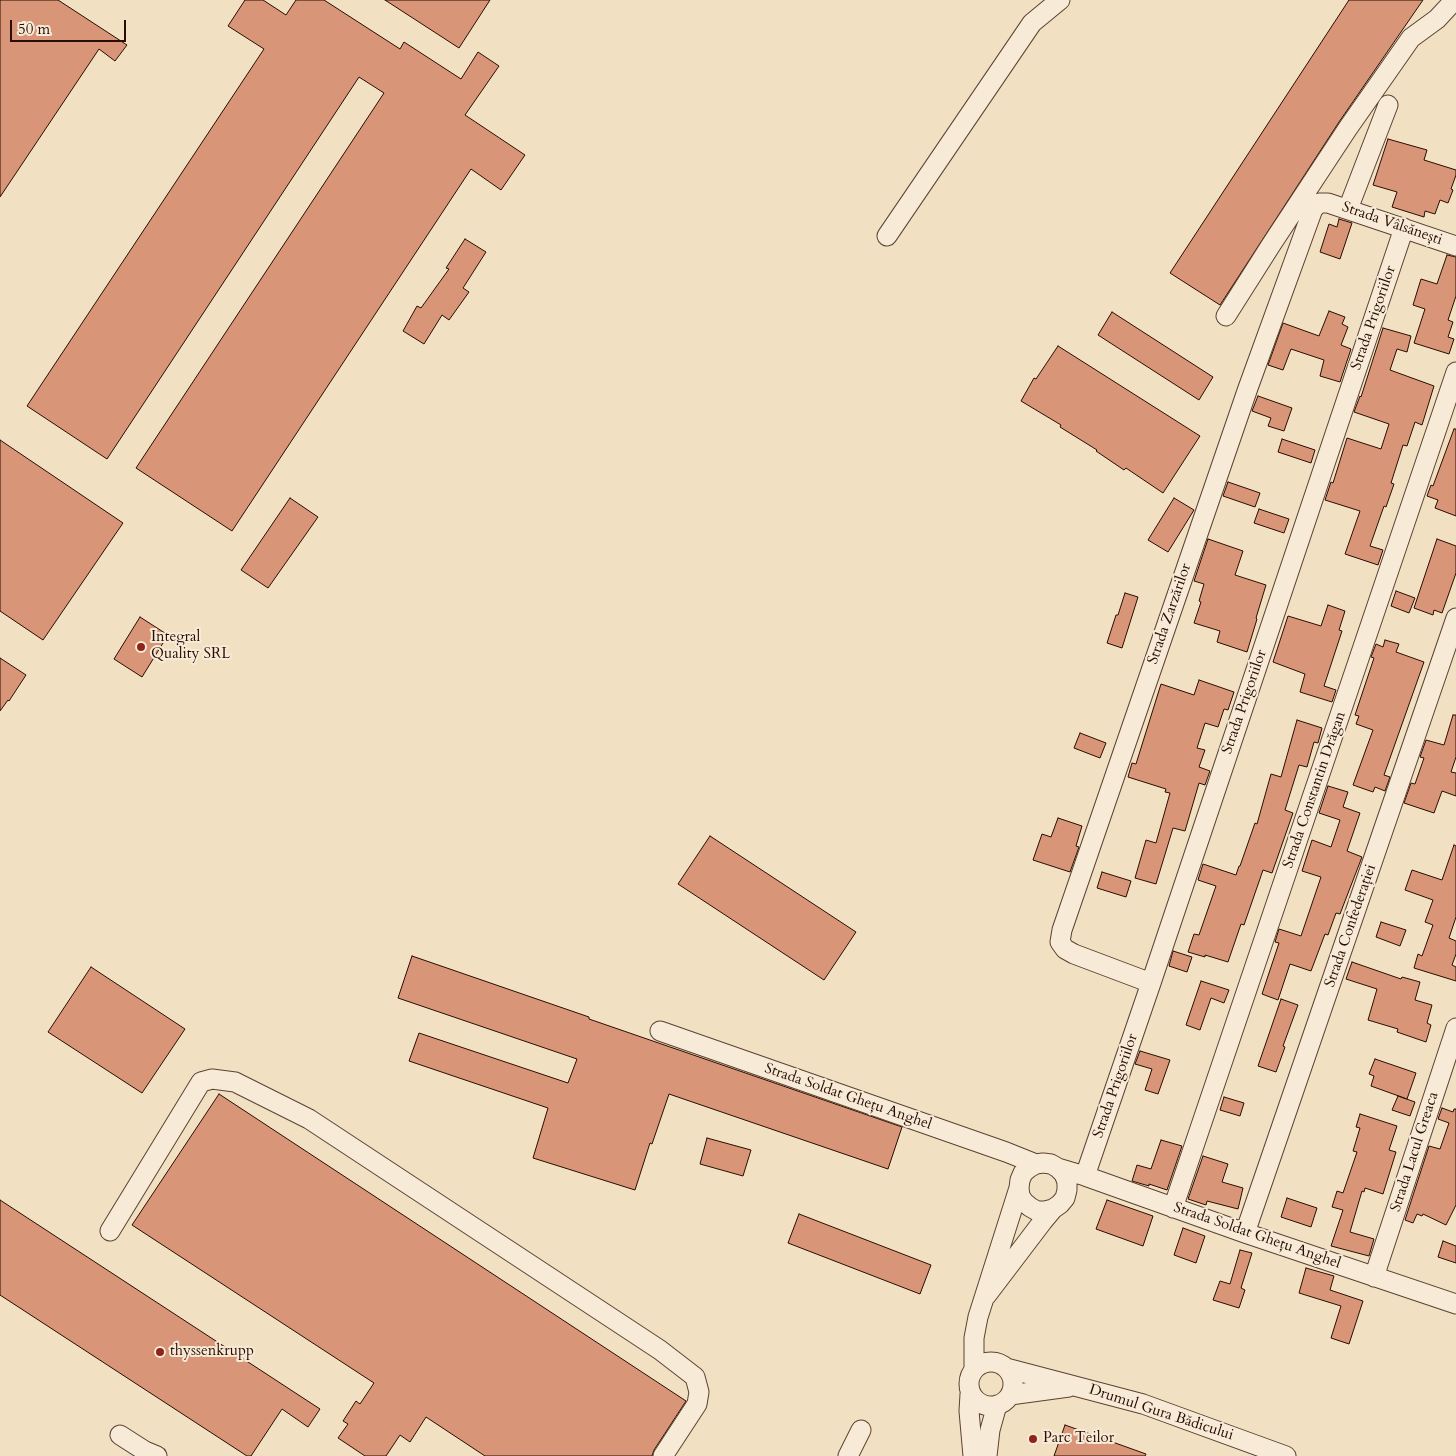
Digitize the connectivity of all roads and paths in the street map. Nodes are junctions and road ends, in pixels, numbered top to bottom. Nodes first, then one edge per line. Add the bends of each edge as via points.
1 (1060, 0) edge
2 (1453, 0) edge
3 (1388, 105) dead end
4 (1319, 198) junction
5 (1348, 209) junction
6 (1404, 228) junction
7 (887, 236) dead end
8 (1456, 246) edge
9 (1226, 316) dead end
10 (1456, 372) edge
11 (1456, 618) edge
12 (1151, 983) junction
13 (1456, 1028) edge
14 (660, 1031) dead end
15 (1036, 1164) junction
16 (1058, 1168) junction
17 (1085, 1176) junction
18 (1019, 1188) junction
19 (1067, 1190) junction
20 (1173, 1208) junction
21 (1053, 1209) junction
22 (110, 1231) dead end
23 (1245, 1233) junction
24 (1374, 1276) junction
25 (986, 1296) junction
26 (1456, 1304) edge
27 (991, 1366) junction
28 (1078, 1386) junction
29 (970, 1394) junction
30 (1003, 1400) junction
31 (861, 1430) dead end
32 (120, 1435) dead end
33 (157, 1456) edge
34 (663, 1456) edge
35 (848, 1456) edge
36 (973, 1456) edge
37 (987, 1456) edge
38 (1286, 1456) edge

1 - 7 street via 1032,23
2 - 4 street via 1437,19 1411,38 1348,128
3 - 5 street
4 - 5 street, Strada Vâlsănești
4 - 9 street via 1271,245
4 - 12 street, Strada Zarzărilor via 1248,388 1062,930 1060,942 1065,949
5 - 6 street, Strada Vâlsănești
6 - 8 street, Strada Vâlsănești
6 - 12 street, Strada Prigoriilor
10 - 20 street, Strada Constantin Drăgan
11 - 23 street, Strada Confederației
12 - 17 street, Strada Prigoriilor
13 - 24 street, Strada Lacul Greaca
14 - 15 street, Strada Soldat Ghețu Anghel
15 - 16 street via 1051,1164
15 - 18 street via 1023,1173
16 - 17 street, Strada Soldat Ghețu Anghel
16 - 19 street via 1064,1174
17 - 19 street
17 - 20 street, Strada Soldat Ghețu Anghel
18 - 21 street via 1020,1196 1030,1207 1045,1211
18 - 25 street
19 - 21 street via 1065,1198
20 - 23 street, Strada Soldat Ghețu Anghel
21 - 25 street
22 - 34 street via 201,1082 212,1079 235,1082 309,1119 660,1350 695,1377 699,1392 697,1404
23 - 24 street, Strada Soldat Ghețu Anghel
24 - 26 street, Strada Soldat Ghețu Anghel
25 - 27 street via 977,1322 974,1346
27 - 28 street, Drumul Gura Bădicului
27 - 29 street via 970,1374
27 - 30 street via 1011,1374 1013,1388
28 - 30 street
28 - 38 street, Drumul Gura Bădicului via 1143,1404
29 - 30 street via 981,1404 989,1406
29 - 36 street
30 - 37 street via 990,1430
31 - 35 street
32 - 33 street

